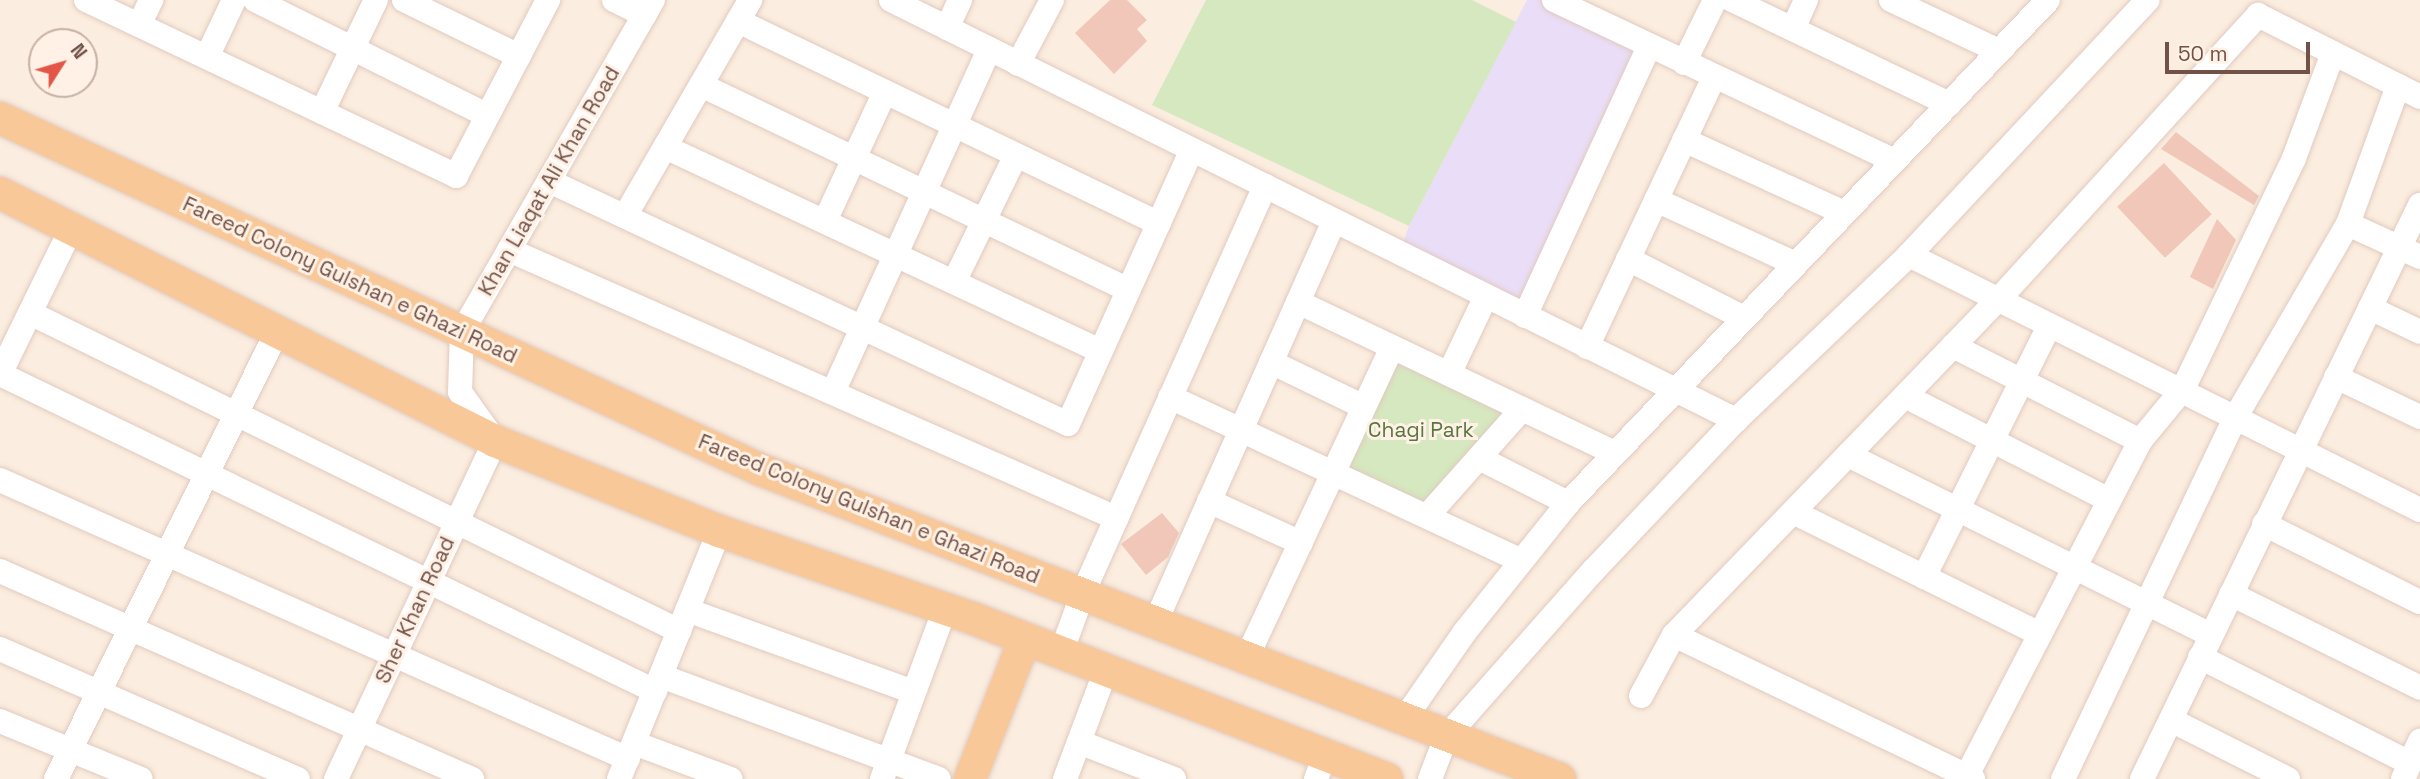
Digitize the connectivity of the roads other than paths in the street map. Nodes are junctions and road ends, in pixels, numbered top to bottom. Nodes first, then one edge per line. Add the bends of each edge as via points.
1 (86, 0) edge
2 (151, 0) edge
3 (234, 0) edge
4 (255, 0) edge
5 (376, 0) edge
6 (404, 0) edge
7 (548, 0) edge
8 (614, 0) edge
9 (891, 0) edge
10 (960, 0) edge
11 (1052, 0) edge
12 (1554, 0) edge
13 (1714, 0) edge
14 (1732, 0) edge
15 (1806, 0) edge
16 (1891, 0) edge
17 (2048, 0) edge
18 (2148, 0) edge
19 (649, 7) edge
20 (744, 11) edge
21 (139, 25) junction
22 (947, 28) junction
23 (1793, 29) junction
24 (1649, 46) junction
25 (353, 48) junction
26 (989, 49) junction
27 (1999, 51) junction
28 (2333, 53) junction
29 (519, 56) junction
30 (206, 57) junction
31 (1684, 63) junction
32 (1018, 64) junction
33 (1714, 77) junction
34 (701, 85) junction
35 (2398, 86) junction
36 (885, 92) junction
37 (2420, 97) edge
38 (1948, 104) junction
39 (322, 112) junction
40 (487, 115) junction
41 (0, 118) edge
42 (954, 126) junction
43 (1684, 141) junction
44 (665, 147) junction
45 (1192, 150) junction
46 (1016, 155) junction
47 (854, 159) junction
48 (1894, 161) junction
49 (549, 181) junction
50 (1265, 186) junction
51 (924, 192) junction
52 (0, 194) edge
53 (1656, 200) junction
54 (2420, 205) edge
55 (1844, 213) junction
56 (625, 216) junction
57 (825, 221) junction
58 (983, 221) junction
59 (1334, 221) junction
60 (1159, 224) junction
61 (2348, 224) junction
62 (71, 229) junction
63 (509, 250) junction
64 (2410, 252) edge
65 (896, 255) junction
66 (1909, 255) junction
67 (1628, 259) junction
68 (1796, 264) junction
69 (954, 282) junction
70 (1128, 290) junction
71 (1486, 296) junction
72 (1998, 300) junction
73 (1298, 302) junction
74 (2370, 308) junction
75 (30, 313) junction
76 (1525, 316) junction
77 (1744, 318) junction
78 (2049, 326) junction
79 (862, 328) junction
80 (462, 332) junction
81 (2420, 332) edge
82 (276, 333) junction
83 (1953, 346) junction
84 (1392, 347) junction
85 (1587, 347) junction
86 (1100, 351) junction
87 (1271, 362) junction
88 (0, 374) edge
89 (1449, 374) junction
90 (2336, 377) junction
91 (2022, 381) junction
92 (2183, 389) junction
93 (1675, 390) junction
94 (833, 393) junction
95 (1170, 397) junction
96 (1905, 397) junction
97 (1364, 407) junction
98 (1522, 409) junction
99 (236, 414) junction
100 (2420, 417) edge
101 (2235, 418) junction
102 (1736, 420) junction
103 (1241, 429) junction
104 (495, 441) junction
105 (1992, 441) junction
106 (2140, 441) junction
107 (2300, 450) junction
108 (1614, 453) junction
109 (1848, 455) junction
110 (1479, 458) junction
111 (1335, 472) junction
112 (206, 474) junction
113 (0, 480) edge
114 (2109, 500) junction
115 (1209, 501) junction
116 (1568, 503) junction
117 (1958, 509) junction
118 (2420, 510) edge
119 (1793, 512) junction
120 (1428, 515) junction
121 (1116, 518) junction
122 (456, 522) junction
123 (2264, 524) junction
124 (719, 531) junction
125 (1301, 543) junction
126 (167, 554) junction
127 (1520, 560) junction
128 (2074, 567) junction
129 (0, 570) edge
130 (1924, 577) junction
131 (428, 582) junction
132 (1083, 593) junction
133 (2231, 594) junction
134 (2420, 602) edge
135 (2147, 603) junction
136 (945, 609) junction
137 (683, 621) junction
138 (1156, 621) junction
139 (130, 628) junction
140 (2040, 634) junction
141 (1674, 635) junction
142 (1025, 639) junction
143 (2206, 646) junction
144 (0, 649) edge
145 (1061, 653) junction
146 (394, 655) junction
147 (1247, 656) junction
148 (1107, 670) junction
149 (658, 683) junction
150 (2420, 688) edge
151 (99, 692) junction
152 (914, 692) junction
153 (1640, 696) dead end
154 (1405, 718) junction
155 (2171, 720) junction
156 (0, 721) edge
157 (359, 729) junction
158 (1446, 737) junction
159 (1079, 742) junction
160 (71, 750) junction
161 (627, 760) edge
162 (2411, 761) edge
163 (1320, 767) edge
164 (885, 770) edge
165 (1968, 778) edge
166 (2144, 778) edge
167 (56, 779) edge
168 (141, 779) edge
169 (298, 779) edge
170 (336, 779) edge
171 (472, 779) edge
172 (731, 779) edge
173 (939, 779) edge
174 (970, 779) edge
175 (1065, 779) edge
176 (1174, 779) edge
177 (1387, 779) edge
178 (1430, 779) edge
179 (1560, 779) edge
180 (2063, 779) edge
181 (2288, 779) edge

1 - 21 street
2 - 21 street
3 - 30 street
4 - 25 street
5 - 25 street
6 - 29 street
7 - 29 street
8 - 19 street
9 - 22 street
10 - 22 street
11 - 32 street
12 - 24 street
13 - 31 street
14 - 23 street
15 - 23 street
16 - 27 street
17 - 27 street
18 - 66 street
19 - 49 street, Khan Liaqat Ali Khan Road
20 - 34 street
20 - 36 street
21 - 30 street
22 - 26 street
23 - 38 street
24 - 31 street
24 - 76 street
25 - 39 street
25 - 40 street
26 - 32 street
26 - 42 street
27 - 38 street
28 - 35 street
28 - 72 street via 2258,15
28 - 92 street via 2294,158
29 - 40 street
30 - 39 street
31 - 33 street
32 - 45 street
33 - 43 street
33 - 48 street
34 - 44 street
34 - 47 street
35 - 37 street
35 - 61 street
36 - 42 street
36 - 47 street
38 - 48 street
39 - 40 street via 456,176
41 - 80 main road, Fareed Colony Gulshan e Ghazi Road
42 - 46 street
42 - 51 street
43 - 53 street
43 - 55 street
44 - 56 street
44 - 57 street
45 - 50 street
45 - 60 street
46 - 58 street
46 - 60 street
47 - 51 street
47 - 57 street
48 - 55 street
49 - 56 street
49 - 63 street, Khan Liaqat Ali Khan Road
50 - 59 street
50 - 95 street
51 - 58 street
51 - 65 street
52 - 62 main road
53 - 67 street
53 - 68 street
54 - 64 street
55 - 68 street
56 - 79 street
57 - 65 street
58 - 69 street
58 - 70 street
59 - 71 street
59 - 73 street
60 - 70 street
61 - 64 street
61 - 101 street
62 - 75 street
62 - 82 main road
63 - 80 street, Khan Liaqat Ali Khan Road
63 - 94 street
64 - 74 street
65 - 69 street
65 - 79 street
66 - 72 street
66 - 102 street
67 - 77 street
67 - 85 street
68 - 77 street
69 - 86 street
70 - 86 street
71 - 76 street
71 - 89 street
72 - 78 street
72 - 83 street
73 - 84 street
73 - 87 street
74 - 81 street
74 - 90 street
75 - 88 street
75 - 99 street
76 - 85 street
77 - 93 street
78 - 91 street
78 - 92 street
79 - 86 street via 1068,424
79 - 94 street
80 - 104 street, Khan Liaqat Ali Khan Road via 460,392
80 - 132 main road, Fareed Colony Gulshan e Ghazi Road via 759,469
82 - 99 street
82 - 104 main road
83 - 91 street
83 - 96 street
84 - 89 street
84 - 97 street
85 - 93 street
87 - 97 street
87 - 103 street
88 - 112 street
89 - 98 street
90 - 100 street
90 - 107 street
91 - 105 street
91 - 106 street
92 - 101 street
92 - 106 street
93 - 102 street
93 - 108 street
94 - 121 street
95 - 103 street
95 - 121 street
96 - 105 street
96 - 109 street
97 - 111 street
98 - 108 street
98 - 110 street
99 - 112 street
99 - 122 street
101 - 107 street
101 - 135 street
102 - 158 street
103 - 111 street
103 - 115 street
104 - 122 street, Sher Khan Road
104 - 124 main road
105 - 114 street
105 - 117 street
106 - 114 street
107 - 118 street
107 - 123 street
108 - 116 street
109 - 117 street
109 - 119 street
110 - 116 street
110 - 120 street
111 - 120 street
111 - 125 street
112 - 126 street
112 - 131 street
113 - 126 street
114 - 128 street
115 - 125 street
115 - 138 street
116 - 127 street
117 - 128 street
117 - 130 street
119 - 130 street
119 - 141 street
120 - 127 street
121 - 132 street
122 - 131 street, Sher Khan Road
122 - 137 street
123 - 133 street
123 - 134 street
124 - 136 main road
124 - 137 street
125 - 147 street
126 - 139 street
126 - 146 street
127 - 154 street
128 - 135 street
128 - 140 street
129 - 139 street
130 - 140 street
131 - 146 street, Sher Khan Road
131 - 149 street
132 - 138 main road, Fareed Colony Gulshan e Ghazi Road
132 - 145 street
133 - 143 street
133 - 150 street
135 - 143 street
135 - 180 street
136 - 142 main road
136 - 152 street
137 - 149 street
137 - 152 street
138 - 147 main road, Fareed Colony Gulshan e Ghazi Road
139 - 151 street
139 - 157 street
140 - 165 street
141 - 153 street
141 - 165 street
142 - 145 main road
142 - 174 main road
143 - 155 street
143 - 162 street
144 - 151 street
145 - 148 main road
146 - 157 street, Sher Khan Road
146 - 161 street
147 - 154 main road, Fareed Colony Gulshan e Ghazi Road
148 - 159 street
148 - 163 main road
149 - 161 street
149 - 164 street
151 - 160 street
151 - 169 street
152 - 164 street
154 - 158 main road, Fareed Colony Gulshan e Ghazi Road
155 - 166 street
155 - 181 street
156 - 160 street
157 - 170 street, Sher Khan Road
157 - 171 street
158 - 178 street
158 - 179 main road, Fareed Colony Gulshan e Ghazi Road
159 - 175 street
159 - 176 street
160 - 167 street
160 - 168 street
161 - 172 street
163 - 177 main road
164 - 173 street

